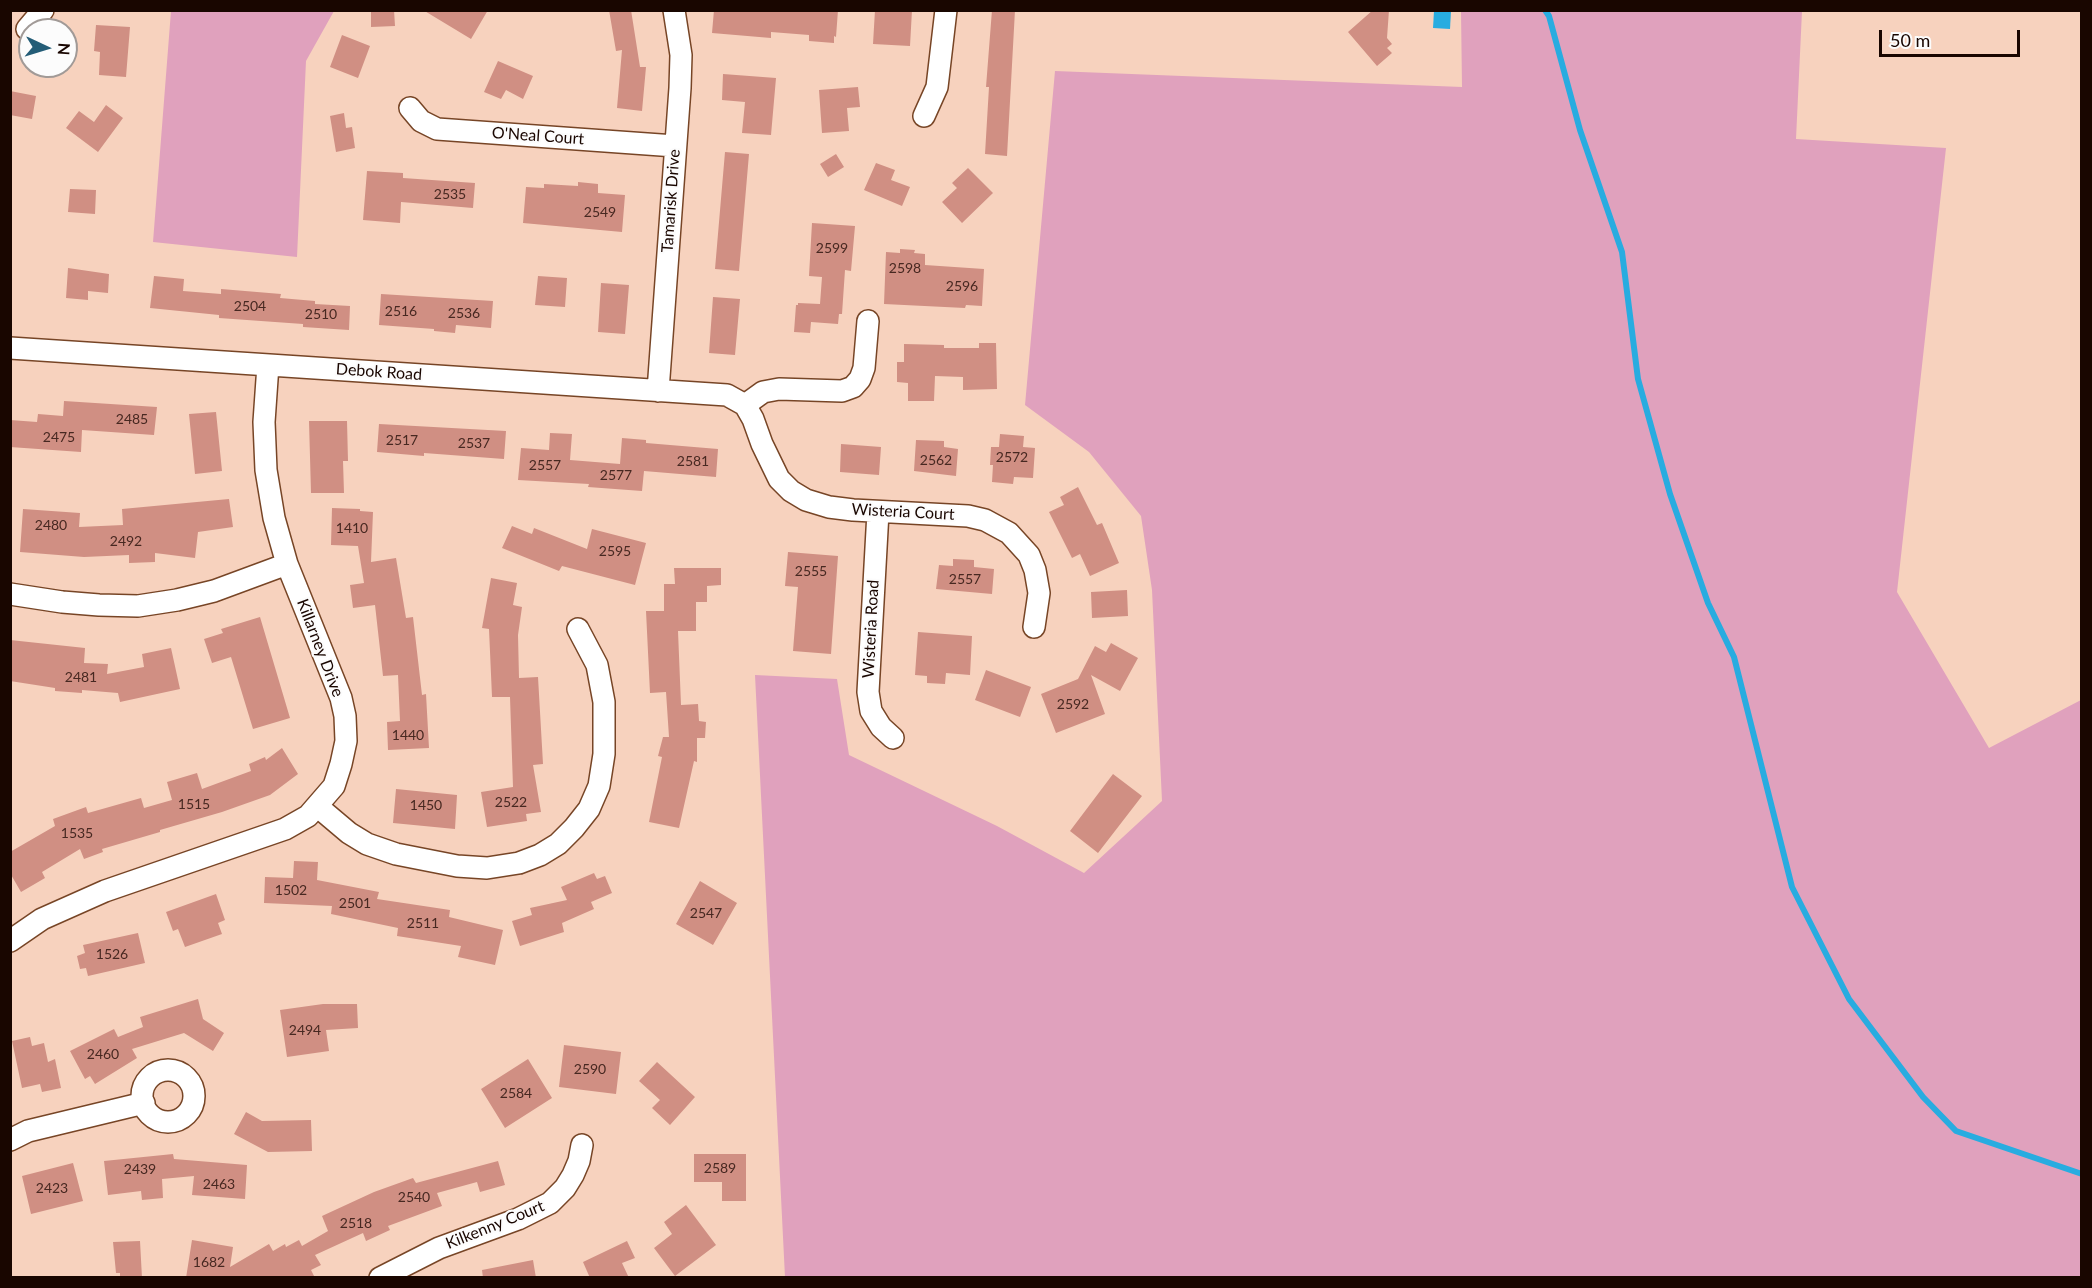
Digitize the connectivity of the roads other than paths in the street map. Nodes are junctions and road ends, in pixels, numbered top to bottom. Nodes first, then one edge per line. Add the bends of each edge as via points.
1 (674, 10) edge
2 (946, 10) edge
3 (410, 108) dead end
4 (924, 116) dead end
5 (675, 146) junction
6 (868, 321) dead end
7 (10, 348) edge
8 (268, 364) junction
9 (658, 391) junction
10 (745, 405) junction
11 (878, 512) junction
12 (287, 564) junction
13 (10, 594) edge
14 (1034, 627) dead end
15 (578, 629) dead end
16 (893, 738) dead end
17 (317, 806) junction
18 (10, 941) edge
19 (144, 1103) dead end
20 (10, 1140) edge
21 (582, 1145) dead end
22 (380, 1278) edge

1 - 5 street, Tamarisk Drive via 681,55
2 - 4 street via 937,87
3 - 5 street, O'Neal Court via 421,121 437,129
5 - 9 street, Tamarisk Drive
6 - 10 street via 864,368 853,387 842,391 779,389 763,392
7 - 8 street, Debok Road
8 - 9 street, Debok Road
8 - 12 street, Killarney Drive via 266,470
9 - 10 street, Debok Road via 727,395
10 - 11 street, Wisteria Court via 779,479 791,491 829,507
11 - 14 street, Wisteria Court via 968,516 1009,533 1029,555 1035,570 1039,593
11 - 16 street, Wisteria Road via 868,692 871,711
12 - 13 street via 214,591 138,606 62,602
12 - 17 street, Killarney Drive via 345,716 346,741 341,764 334,786
15 - 17 street via 597,665 604,702 604,754 599,786 589,809 558,844 519,863 487,868 457,866 367,844
17 - 18 street, Killarney Drive via 285,829 67,907
19 - 20 street via 28,1131
21 - 22 street, Kilkenny Court via 573,1175 550,1203 439,1248

